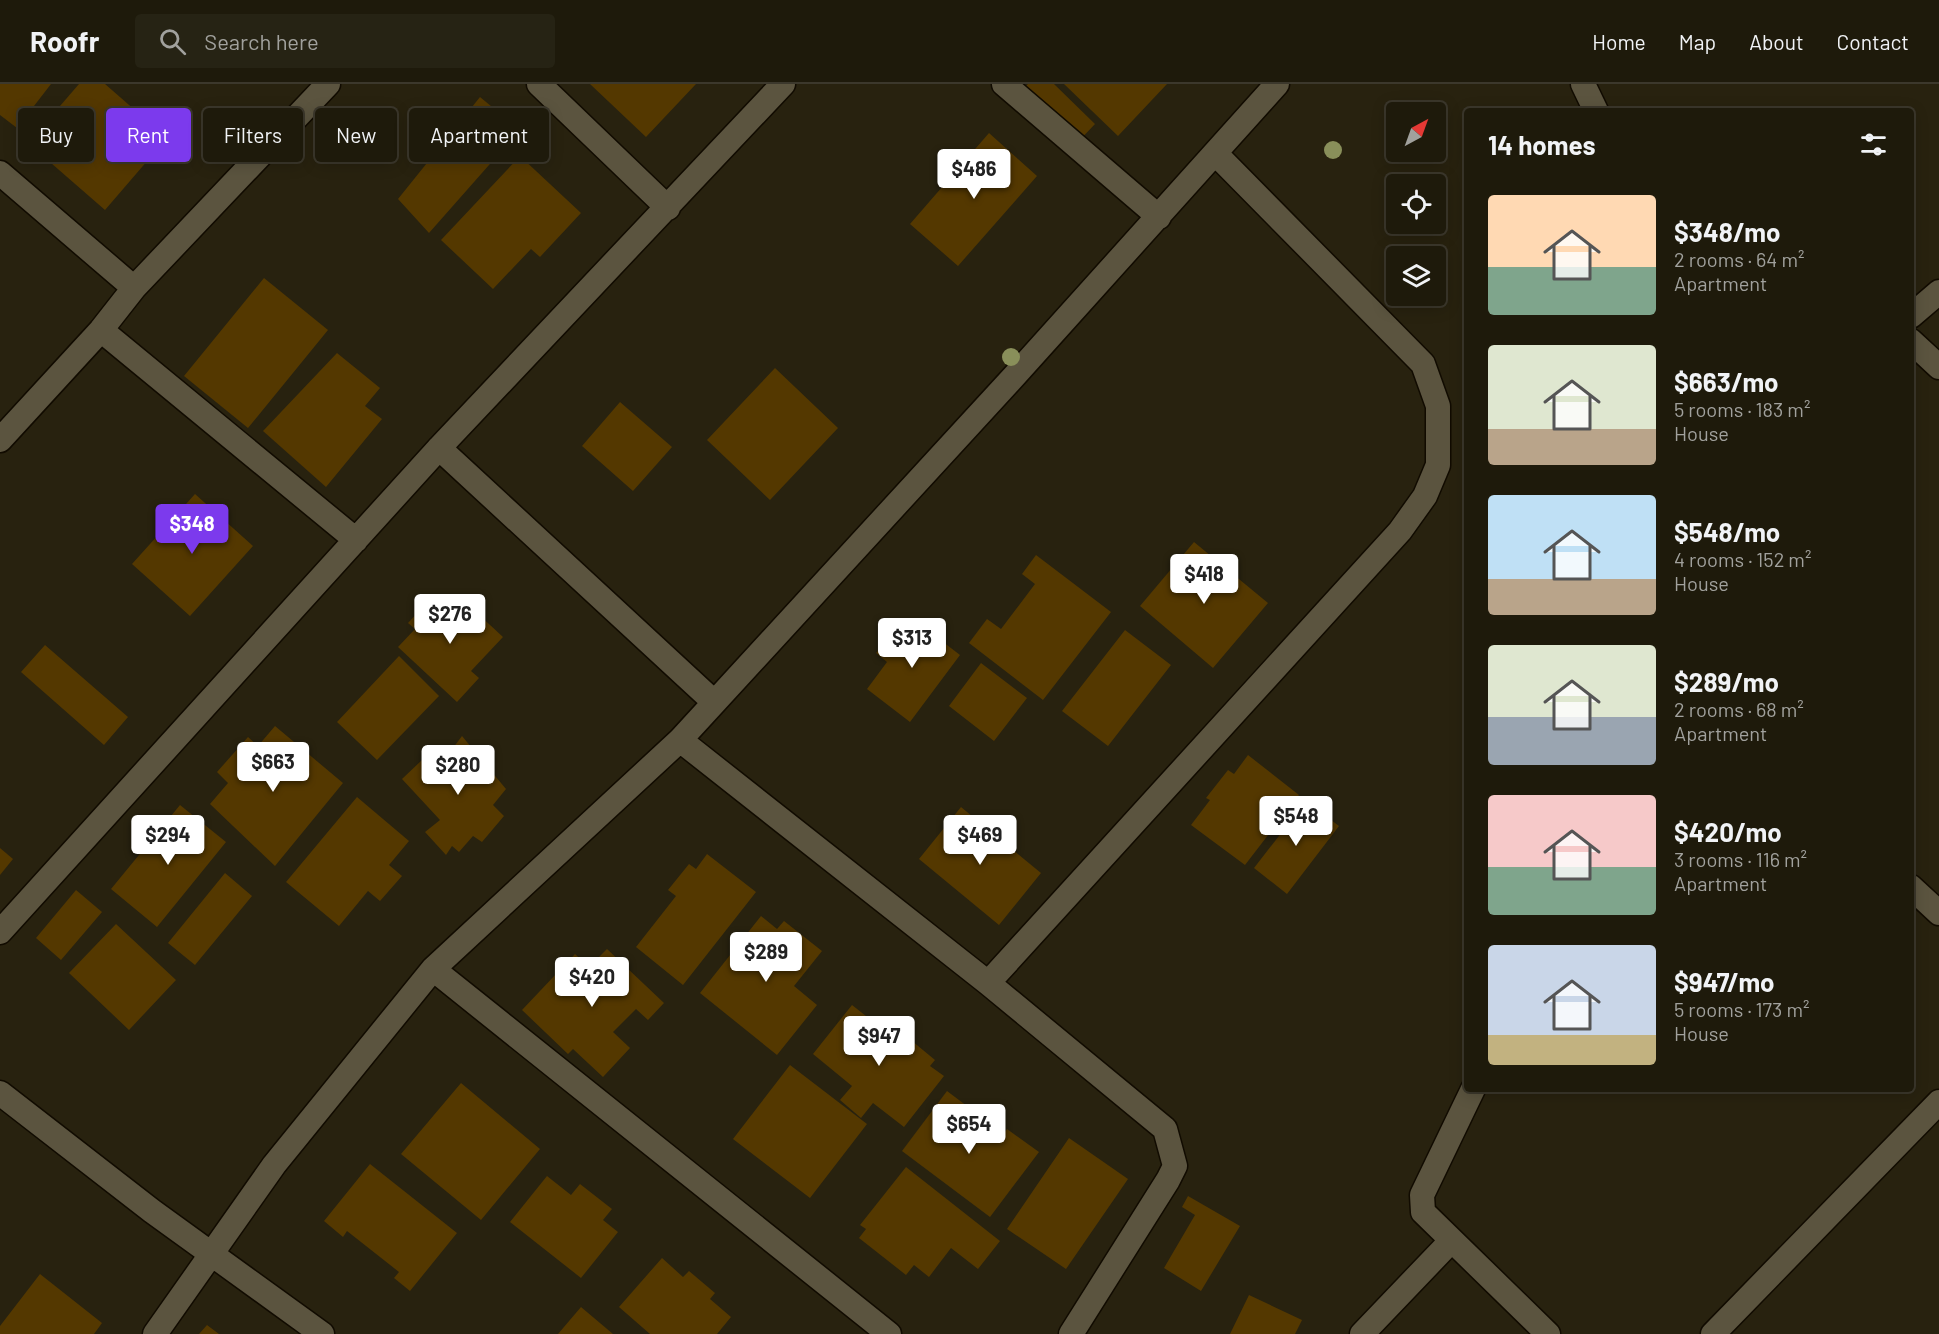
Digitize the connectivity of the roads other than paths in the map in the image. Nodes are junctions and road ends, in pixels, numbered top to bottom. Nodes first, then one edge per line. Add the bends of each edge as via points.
1 (328, 84) edge
2 (539, 84) edge
3 (783, 84) edge
4 (1004, 84) edge
5 (1277, 84) edge
6 (1583, 84) edge
7 (1595, 108) edge
8 (1215, 153) junction
9 (0, 173) edge
10 (668, 208) junction
11 (1159, 217) junction
12 (134, 288) junction
13 (1939, 292) edge
14 (1914, 313) edge
15 (101, 330) junction
16 (1914, 344) edge
17 (1939, 367) edge
18 (0, 440) edge
19 (439, 448) junction
20 (356, 540) junction
21 (714, 702) junction
22 (680, 740) junction
23 (1914, 890) edge
24 (1939, 913) edge
25 (0, 932) edge
26 (433, 969) junction
27 (988, 983) junction
28 (1472, 1092) edge
29 (0, 1093) edge
30 (1939, 1102) edge
31 (1451, 1241) junction
32 (211, 1256) junction
33 (154, 1334) edge
34 (322, 1334) edge
35 (889, 1334) edge
36 (1071, 1334) edge
37 (1362, 1334) edge
38 (1548, 1334) edge
39 (1713, 1334) edge

1 - 12 street
2 - 10 street
3 - 10 street
4 - 11 street
5 - 8 street
6 - 7 street
8 - 11 street
8 - 27 street via 1423,364 1438,406 1438,465 1425,496 1400,531
9 - 12 street
10 - 19 street
11 - 21 street
12 - 15 street
13 - 14 street
15 - 18 street
15 - 20 street
16 - 17 street
19 - 20 street
19 - 21 street
20 - 25 street
21 - 22 street
22 - 26 street
22 - 27 street
23 - 24 street
26 - 32 street via 274,1165
26 - 35 street
27 - 36 street via 1165,1129 1170,1146 1174,1166 1168,1180
28 - 31 street via 1422,1195 1423,1212
29 - 32 street
30 - 39 street
31 - 37 street
31 - 38 street
32 - 33 street
32 - 34 street

